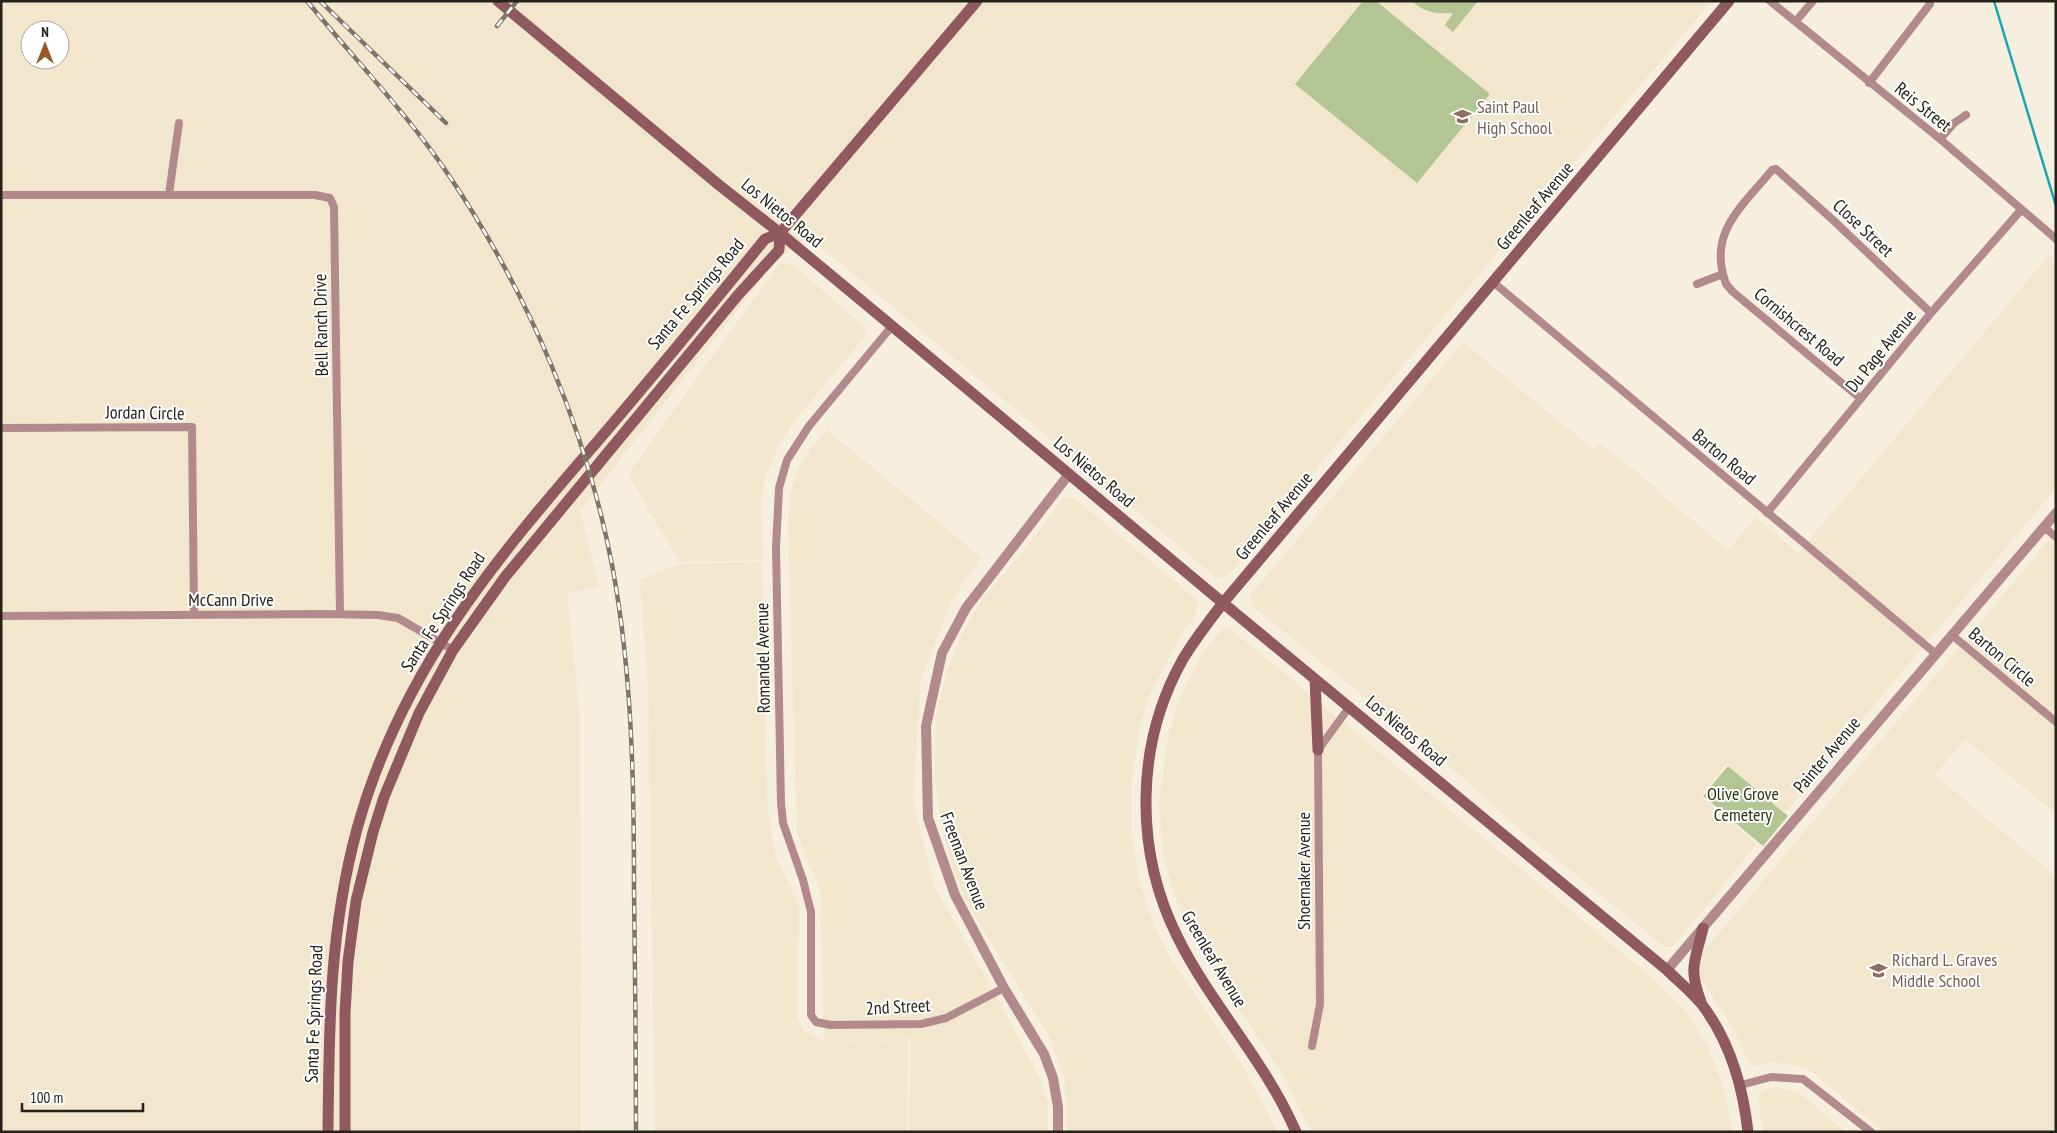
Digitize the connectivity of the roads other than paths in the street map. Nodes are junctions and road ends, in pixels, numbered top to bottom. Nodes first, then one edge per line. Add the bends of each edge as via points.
1 (498, 1) edge
2 (977, 1) edge
3 (1729, 1) edge
4 (1770, 1) edge
5 (1813, 1) edge
6 (1929, 1) edge
7 (1796, 21) junction
8 (1869, 83) junction
9 (1966, 115) dead end
10 (179, 123) dead end
11 (1940, 139) junction
12 (1772, 170) joint
13 (169, 194) junction
14 (1, 195) edge
15 (2020, 210) junction
16 (780, 233) junction
17 (2056, 239) edge
18 (1723, 274) junction
19 (1493, 282) junction
20 (1697, 284) dead end
21 (1931, 313) junction
22 (697, 321) junction
23 (892, 326) junction
24 (708, 331) junction
25 (1862, 399) junction
26 (1, 428) edge
27 (1069, 474) junction
28 (1767, 513) junction
29 (2056, 513) edge
30 (2044, 527) junction
31 (2056, 537) edge
32 (1223, 604) junction
33 (340, 614) junction
34 (194, 615) junction
35 (1, 616) edge
36 (1952, 635) junction
37 (439, 643) junction
38 (453, 650) junction
39 (1936, 654) junction
40 (1316, 679) junction
41 (1350, 706) junction
42 (2056, 722) edge
43 (1318, 750) junction
44 (1703, 928) junction
45 (1667, 970) junction
46 (1004, 988) junction
47 (1702, 1006) junction
48 (816, 1022) joint
49 (1312, 1046) dead end
50 (1740, 1085) junction
51 (328, 1132) edge
52 (345, 1132) edge
53 (1058, 1132) edge
54 (1296, 1132) edge
55 (1748, 1132) edge
56 (1871, 1132) edge

1 - 16 main road, Los Nietos Road
2 - 16 main road, Santa Fe Springs Road
3 - 19 main road, Greenleaf Avenue
4 - 7 street, Reis Street
5 - 7 street
6 - 8 street via 1930,4
7 - 8 street, Reis Street
8 - 11 street, Reis Street
9 - 11 street
10 - 13 street
11 - 15 street, Reis Street
12 - 18 street, Cornishcrest Road via 1727,226 1721,242
12 - 21 street, Close Street via 1779,171
13 - 14 street, Bell Ranch Drive
13 - 33 street, Bell Ranch Drive via 315,195 330,198 334,207
15 - 17 street, Reis Street
15 - 21 street, Du Page Avenue
16 - 22 main road, Santa Fe Springs Road via 765,239
16 - 23 main road, Los Nietos Road
16 - 24 main road, Santa Fe Springs Road via 779,250
18 - 20 street
18 - 25 street, Cornishcrest Road via 1733,292
19 - 28 street, Barton Road
19 - 32 main road, Greenleaf Avenue
21 - 25 street, Du Page Avenue
22 - 24 main road
22 - 37 main road, Santa Fe Springs Road via 508,546
23 - 27 main road, Los Nietos Road
23 - 48 street, Romandel Avenue via 810,426 788,460 779,488 776,548 780,803 783,823 811,912 810,1004 811,1015
24 - 38 main road, Santa Fe Springs Road via 505,577
25 - 28 street, Du Page Avenue
26 - 34 street, Jordan Circle via 192,427
27 - 32 main road, Los Nietos Road
27 - 46 street, Freeman Avenue via 966,608 942,653 926,726 928,818 955,895
28 - 39 street, Barton Road
29 - 30 street, Painter Avenue
30 - 31 street
30 - 36 street, Painter Avenue
32 - 40 main road, Los Nietos Road
32 - 54 main road, Greenleaf Avenue via 1183,660 1161,709 1149,759 1147,838 1157,887 1178,939 1276,1091
33 - 34 street, McCann Drive
33 - 37 street, McCann Drive via 398,618
34 - 35 street, McCann Drive
36 - 39 street, Painter Avenue
36 - 42 street, Barton Circle
37 - 38 street, McCann Drive
37 - 51 main road, Santa Fe Springs Road via 396,725 357,828 346,874 331,975
38 - 52 main road, Santa Fe Springs Road via 395,767 373,832 356,901 345,1021
39 - 44 street, Painter Avenue
40 - 41 main road, Los Nietos Road
40 - 43 main road
41 - 43 street
41 - 45 main road, Los Nietos Road
43 - 49 street, Shoemaker Avenue via 1320,1004
44 - 45 street, Painter Avenue
44 - 47 main road via 1692,974
45 - 47 main road
46 - 48 street, 2nd Street via 946,1018 921,1024 831,1025
46 - 53 street, Freeman Avenue via 1044,1054 1050,1070 1058,1107
47 - 50 main road via 1731,1058
50 - 55 main road
50 - 56 street via 1771,1077 1803,1079

